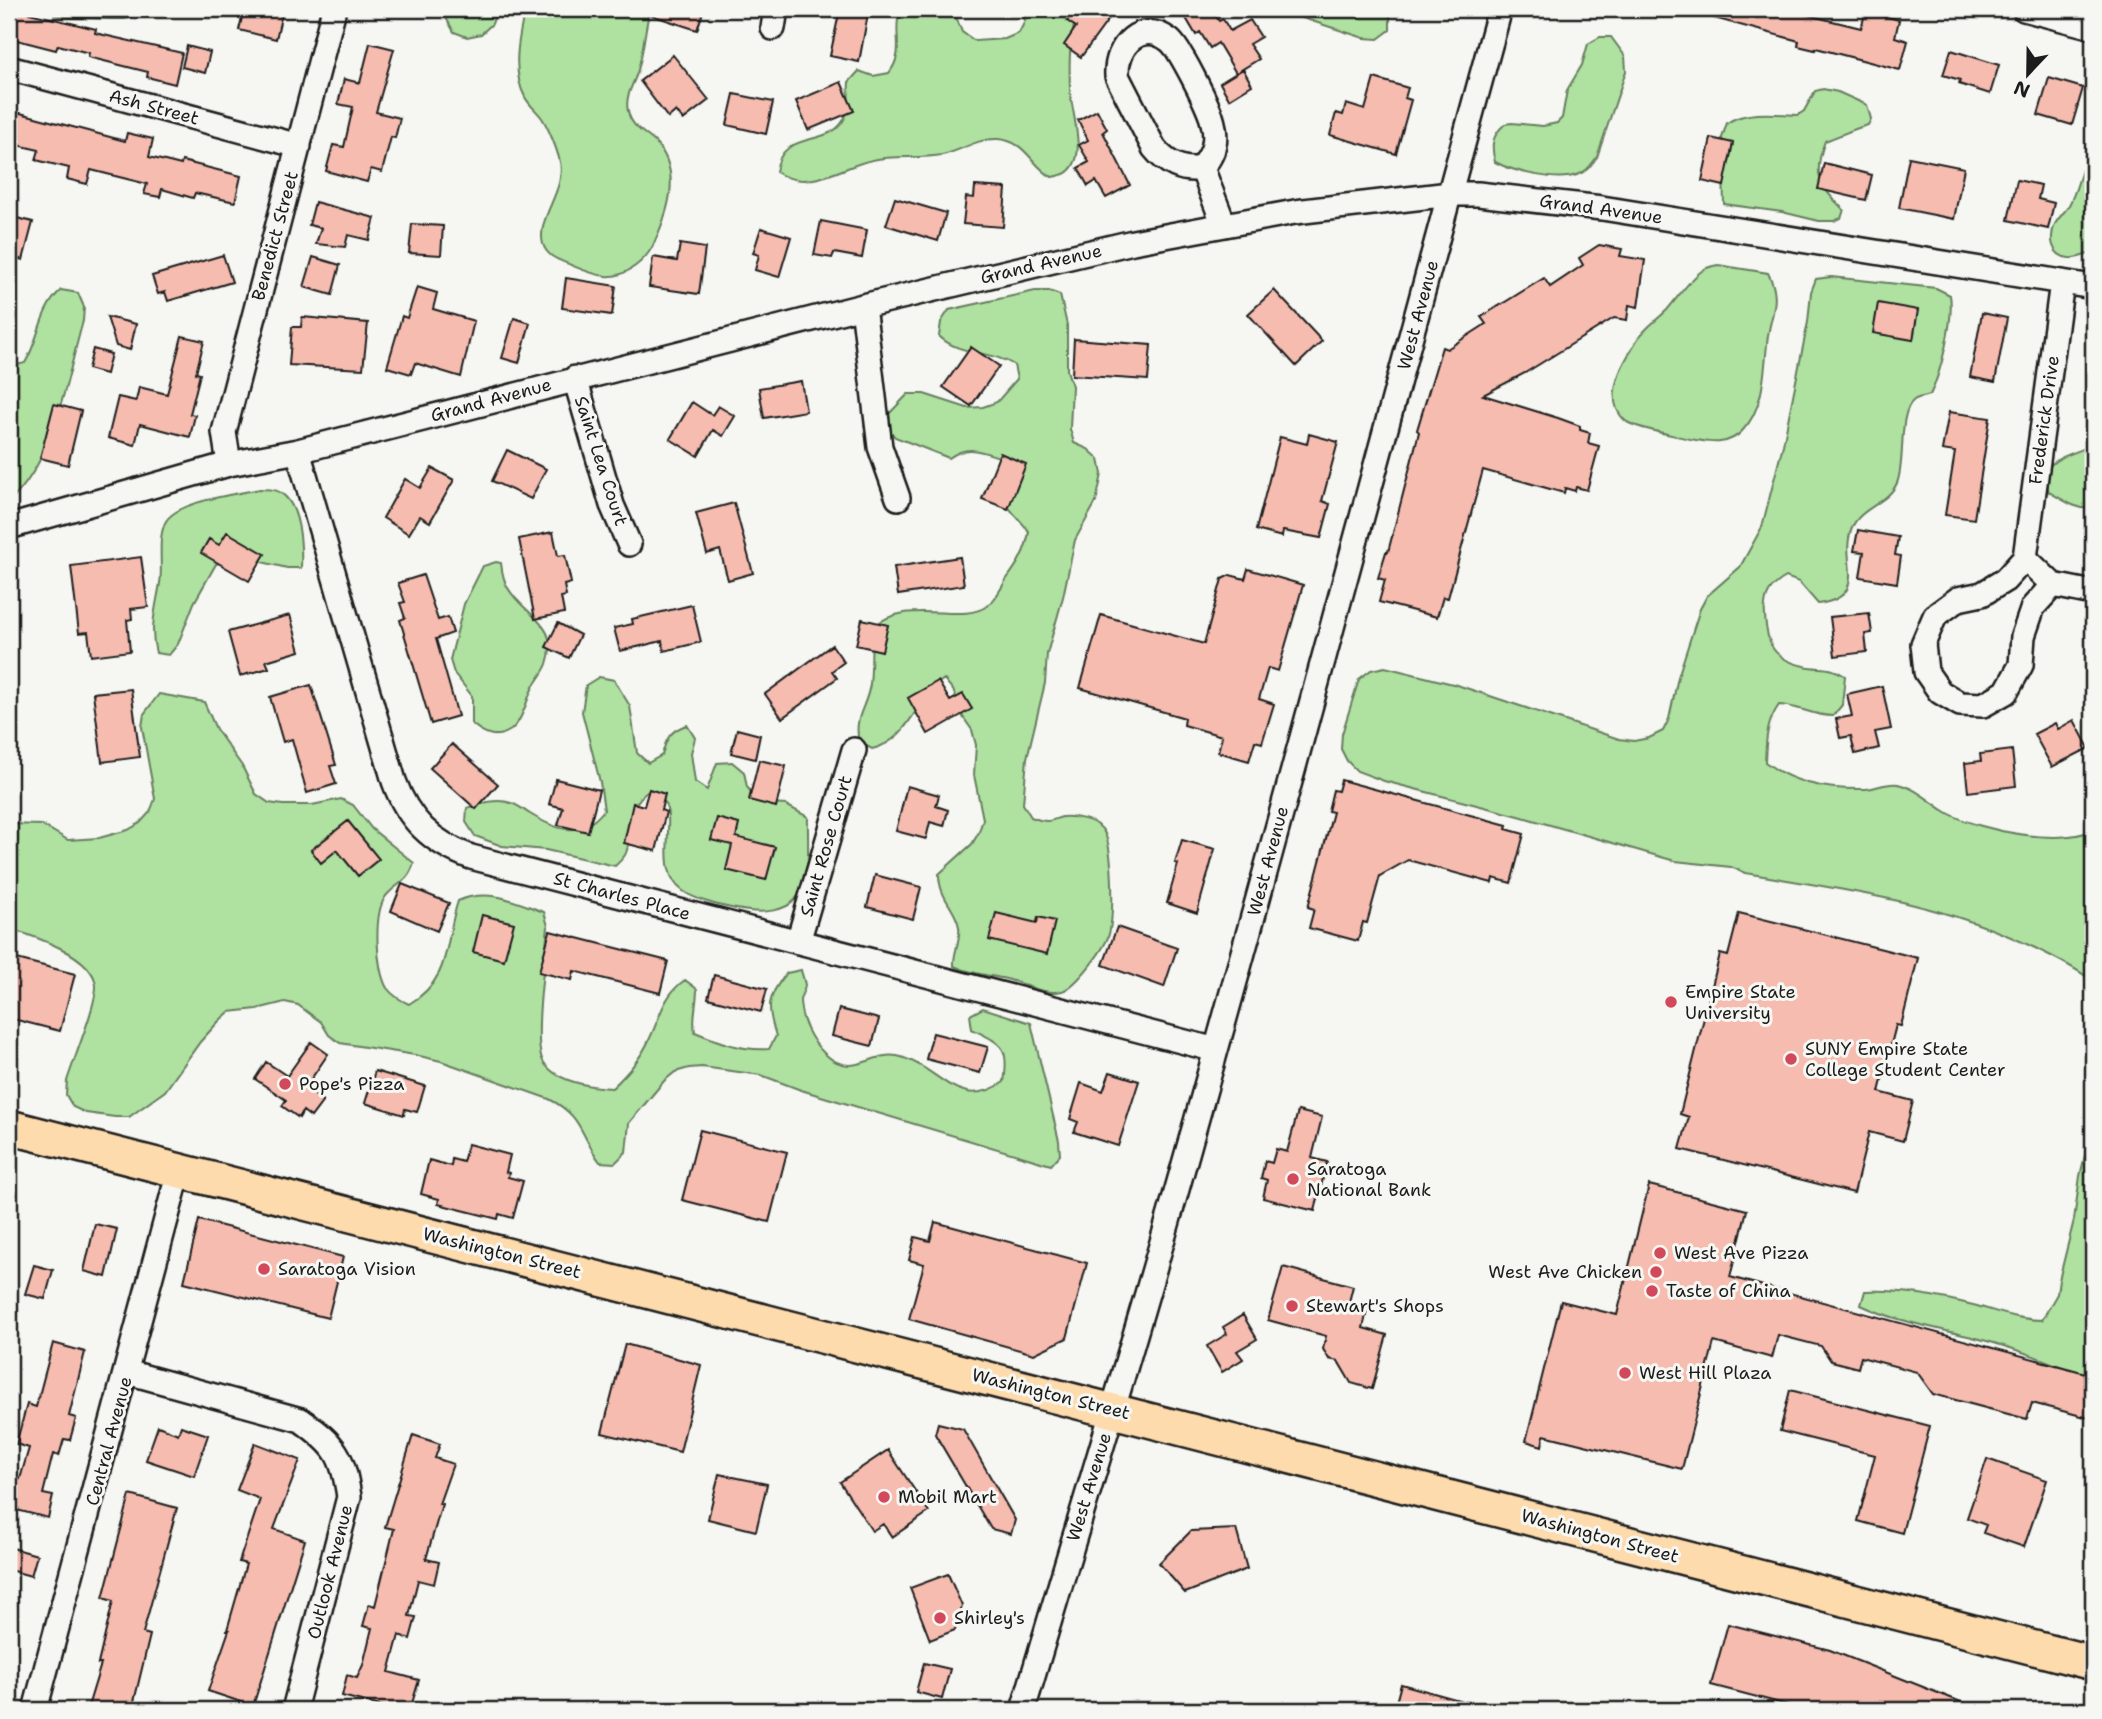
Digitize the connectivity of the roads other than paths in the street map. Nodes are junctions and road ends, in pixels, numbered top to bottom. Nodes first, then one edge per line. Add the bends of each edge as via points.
1 (334, 9) edge
2 (1500, 9) edge
3 (2024, 9) edge
4 (2093, 27) edge
5 (9, 68) edge
6 (299, 146) junction
7 (1202, 168) junction
8 (1450, 194) junction
9 (1224, 225) junction
10 (2062, 282) junction
11 (2093, 287) edge
12 (863, 306) junction
13 (575, 379) junction
14 (298, 451) junction
15 (229, 464) junction
16 (898, 498) dead end
17 (9, 527) edge
18 (629, 544) dead end
19 (2025, 558) junction
20 (2053, 585) junction
21 (2093, 593) edge
22 (853, 750) dead end
23 (798, 942) junction
24 (1216, 1050) junction
25 (9, 1127) edge
26 (179, 1171) junction
27 (127, 1373) junction
28 (1113, 1410) junction
29 (2093, 1663) edge
30 (36, 1710) edge
31 (294, 1710) edge
32 (1023, 1710) edge

1 - 6 street, Benedict Street
2 - 8 street, West Avenue
3 - 4 street
5 - 6 street, Ash Street
6 - 15 street, Benedict Street via 224,432
7 - 7 street via 1211,157 1214,129 1176,47 1150,33 1129,40 1120,50 1117,76 1154,148 1180,167
7 - 9 street
8 - 9 street, Grand Avenue
8 - 10 street, Grand Avenue via 1602,208
8 - 24 street, West Avenue
9 - 12 street, Grand Avenue
10 - 11 street, Grand Avenue
10 - 19 street, Frederick Drive
12 - 13 street, Grand Avenue
12 - 16 street via 880,447
13 - 14 street, Grand Avenue
13 - 18 street, Saint Lea Court via 612,505
14 - 15 street, Grand Avenue
14 - 23 street, St Charles Place via 394,781 400,799 422,829 453,851 471,857
15 - 17 street, Grand Avenue
19 - 20 street
19 - 20 street via 2005,580 1982,594 1958,599 1935,616 1923,644 1926,672 1940,692 1960,704 1983,705 2007,692 2021,665 2023,636 2033,607
20 - 21 street
22 - 23 street, Saint Rose Court
23 - 24 street, St Charles Place
24 - 28 street, West Avenue
25 - 26 highway, Washington Street
26 - 27 street, Central Avenue
26 - 28 highway, Washington Street
27 - 30 street, Central Avenue
27 - 31 street, Outlook Avenue via 301,1420 336,1450 345,1469 349,1497
28 - 29 highway, Washington Street
28 - 32 street, West Avenue

